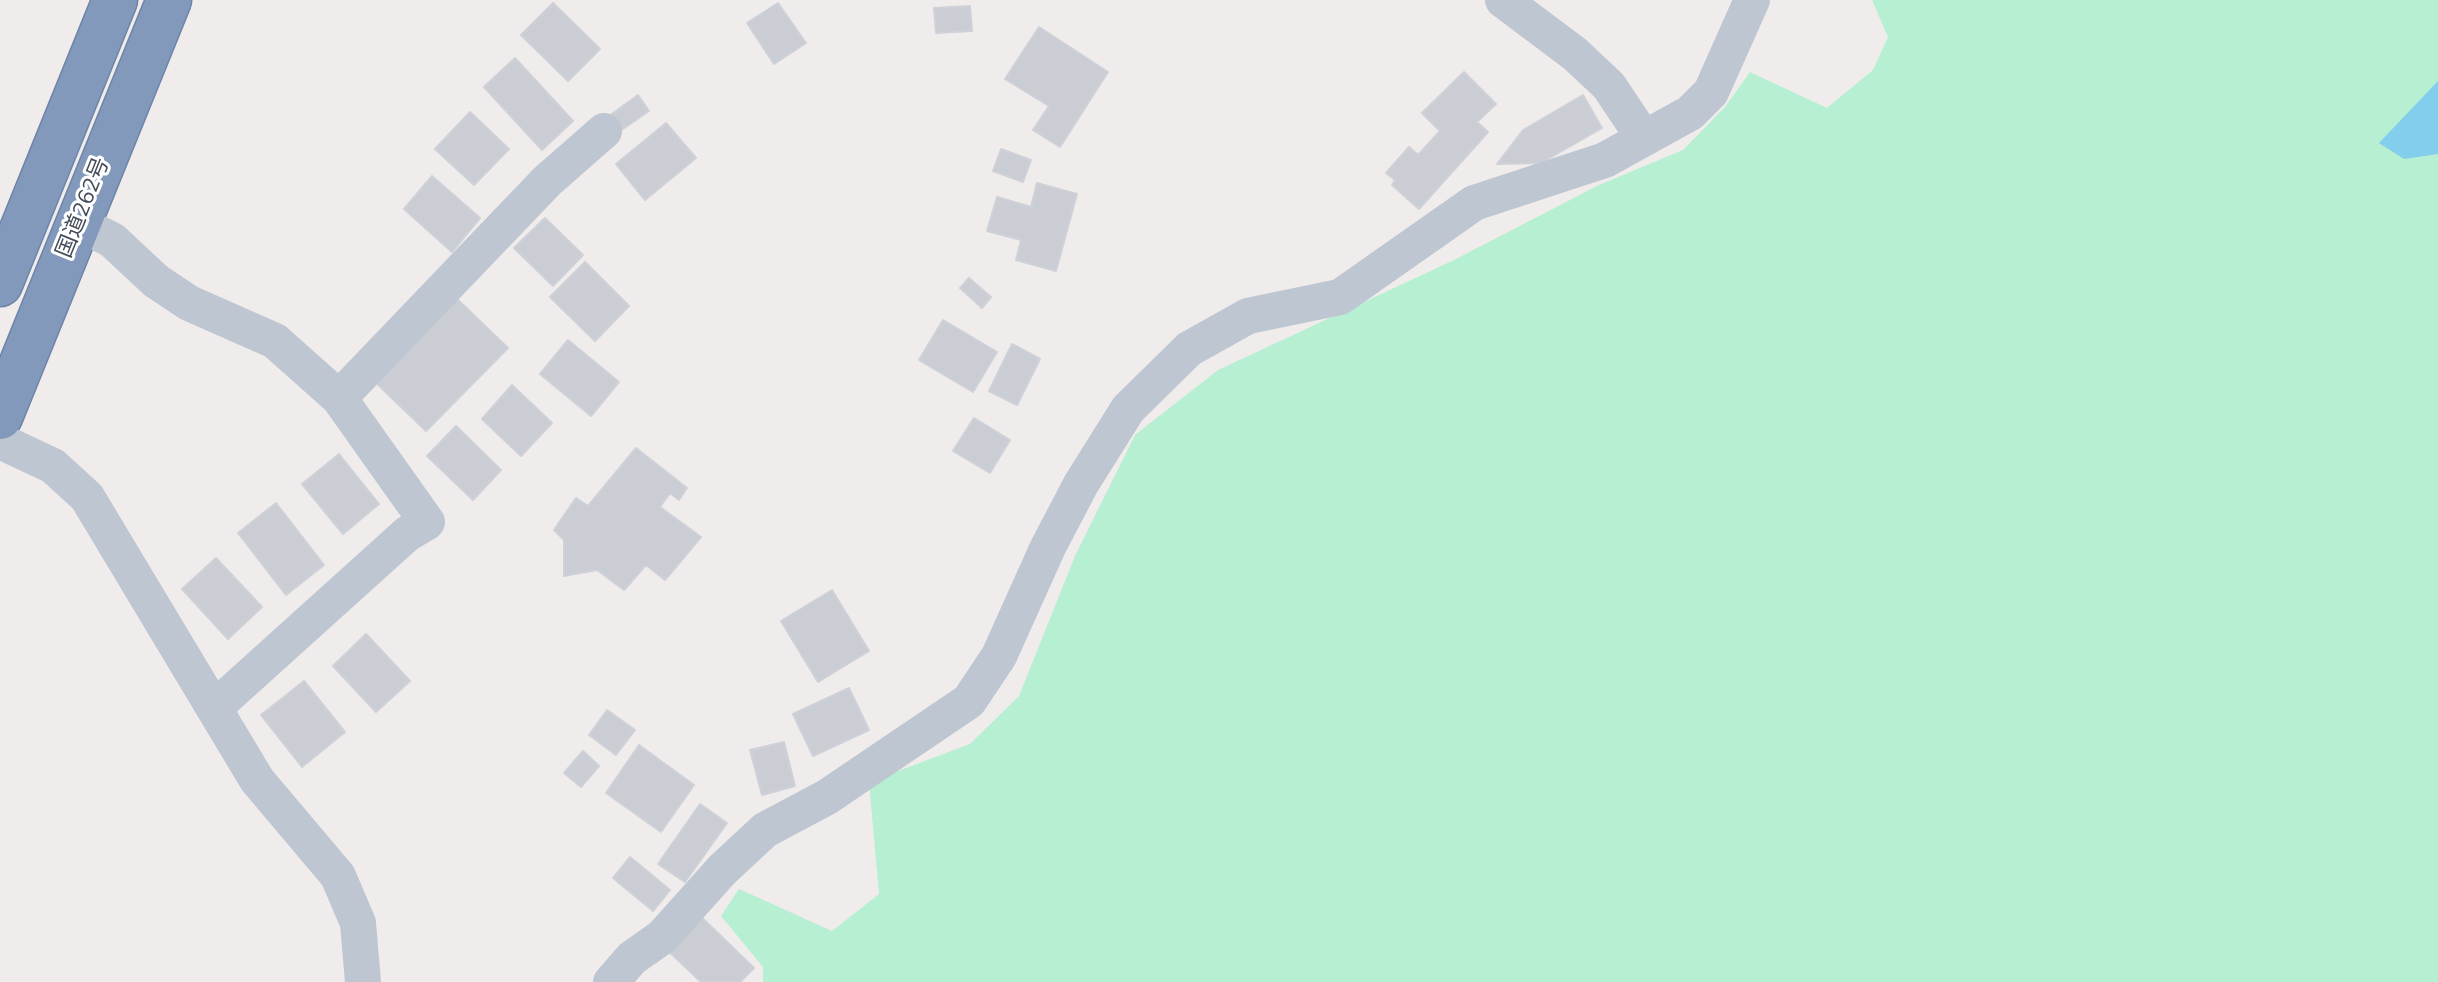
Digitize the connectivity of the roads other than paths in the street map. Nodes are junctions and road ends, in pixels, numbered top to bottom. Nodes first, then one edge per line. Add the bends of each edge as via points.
1 (115, 0) edge
2 (169, 0) edge
3 (1503, 0) edge
4 (1752, 0) edge
5 (604, 131) dead end
6 (1643, 137) junction
7 (78, 223) junction
8 (0, 284) edge
9 (339, 398) junction
10 (0, 417) edge
11 (0, 441) edge
12 (213, 707) junction
13 (363, 982) edge
14 (611, 982) edge

1 - 8 highway
2 - 7 highway, 国道262号
3 - 6 street via 1609,86
4 - 6 street via 1711,92 1690,113
5 - 9 street via 547,181
6 - 14 street via 1605,160 1474,203 1340,297 1248,316 1189,349 1128,409 1081,484 999,656 969,701 827,797 765,830
7 - 9 street via 112,240 189,303 275,341
7 - 10 highway, 国道262号
9 - 12 street via 427,522 407,534
11 - 12 street via 53,466 87,497
12 - 13 street via 257,780 338,876 358,923

